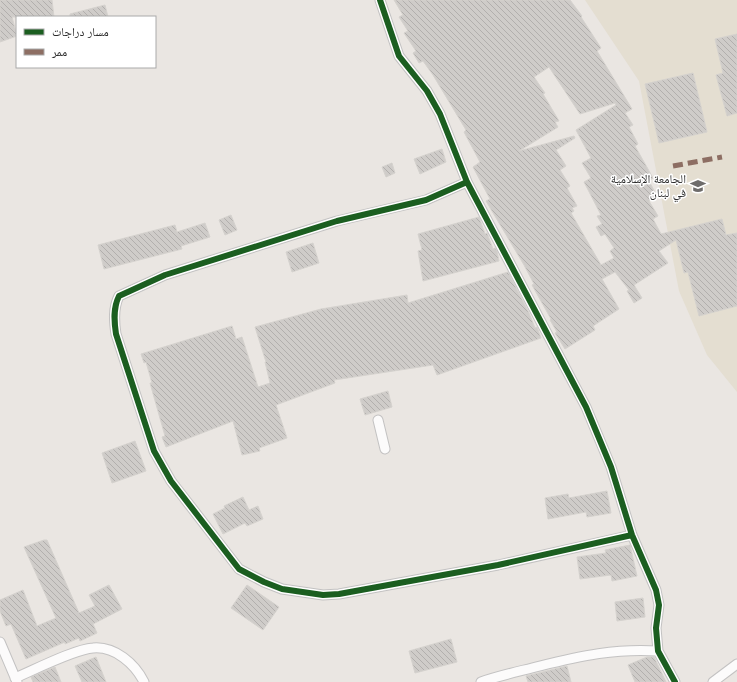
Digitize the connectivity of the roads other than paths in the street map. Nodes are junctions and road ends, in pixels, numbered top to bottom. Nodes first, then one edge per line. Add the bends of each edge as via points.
1 (380, 0) edge
2 (467, 182) junction
3 (378, 420) dead end
4 (385, 449) dead end
5 (632, 535) junction
6 (0, 642) edge
7 (658, 651) junction
8 (737, 664) edge
9 (16, 680) edge
10 (144, 682) edge
11 (481, 682) edge
12 (675, 682) edge
13 (713, 682) edge

1 - 2 street via 399,56 440,114
2 - 5 street via 586,407 611,467
2 - 5 street via 426,200 337,222 165,275 119,296 114,321 116,334 154,450 171,480 239,570 282,589 323,595 339,594 498,565
3 - 4 street
5 - 7 street via 658,597
6 - 9 street
7 - 11 street via 635,649 598,653
7 - 12 street
8 - 13 street
9 - 10 street via 93,648 122,655

